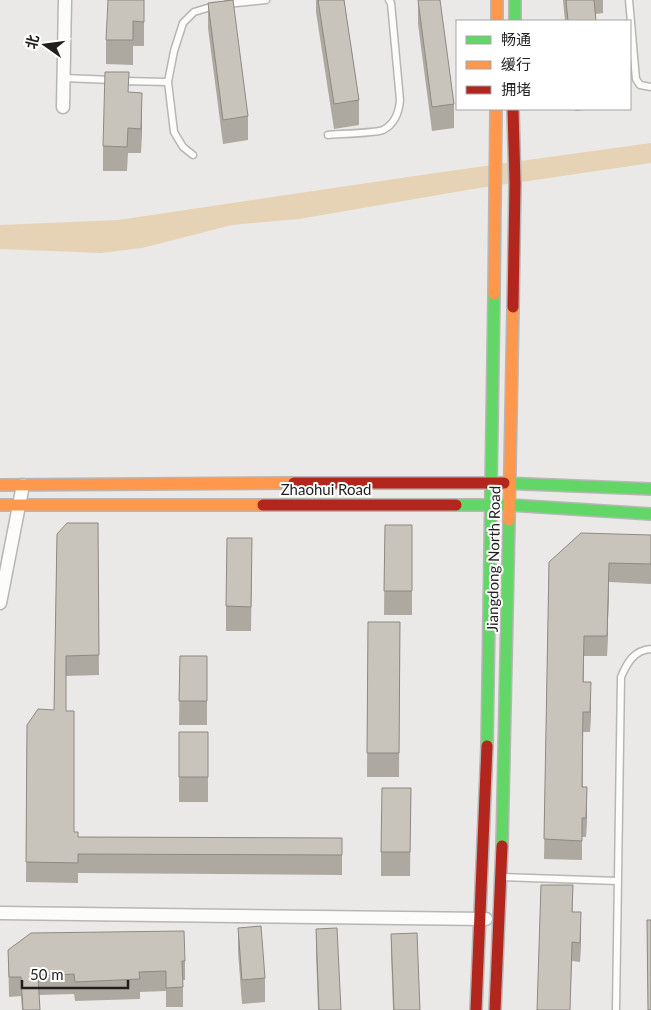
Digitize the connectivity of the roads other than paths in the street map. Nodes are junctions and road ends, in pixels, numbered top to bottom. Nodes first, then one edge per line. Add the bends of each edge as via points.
1 (65, 0) edge
2 (266, 0) edge
3 (389, 0) edge
4 (497, 0) edge
5 (515, 0) edge
6 (629, 0) edge
7 (497, 20) edge
8 (515, 20) edge
9 (631, 20) edge
10 (631, 23) edge
11 (64, 78) junction
12 (168, 82) junction
13 (651, 87) edge
14 (63, 107) dead end
15 (496, 110) edge
16 (513, 110) edge
17 (328, 135) dead end
18 (193, 155) dead end
19 (491, 482) junction
20 (510, 482) junction
21 (0, 485) edge
22 (23, 485) junction
23 (651, 489) edge
24 (0, 505) edge
25 (19, 505) junction
26 (491, 505) junction
27 (510, 505) junction
28 (651, 514) edge
29 (0, 602) edge
30 (651, 649) edge
31 (500, 877) junction
32 (618, 881) junction
33 (0, 913) edge
34 (482, 919) junction
35 (498, 920) junction
36 (476, 1010) edge
37 (495, 1010) edge
38 (616, 1010) edge

1 - 11 street
2 - 12 lane via 210,6 194,12 183,23
3 - 17 lane via 400,100 394,121 383,130
4 - 7 main road
5 - 8 main road
6 - 9 lane
10 - 13 lane via 636,79 640,85
11 - 12 lane
11 - 14 street
12 - 18 lane via 174,132 183,147
15 - 19 main road, Jiangdong North Road
16 - 20 main road, Jiangdong North Road via 515,184
19 - 20 main road, Zhaohui Road
19 - 22 main road, Zhaohui Road
19 - 26 main road, Jiangdong North Road
20 - 23 main road, Zhaohui Road
20 - 27 main road, Jiangdong North Road
21 - 22 main road, Zhaohui Road
22 - 25 street
24 - 25 main road, Zhaohui Road
25 - 26 main road, Zhaohui Road
25 - 29 street
26 - 27 main road, Zhaohui Road
26 - 34 main road, Jiangdong North Road
27 - 28 main road, Zhaohui Road
27 - 31 main road, Jiangdong North Road
30 - 32 lane via 643,650 629,660 620,677
31 - 32 lane
31 - 35 main road, Jiangdong North Road
32 - 38 lane
33 - 34 street
34 - 35 street
34 - 36 main road, Jiangdong North Road
35 - 37 main road, Jiangdong North Road

